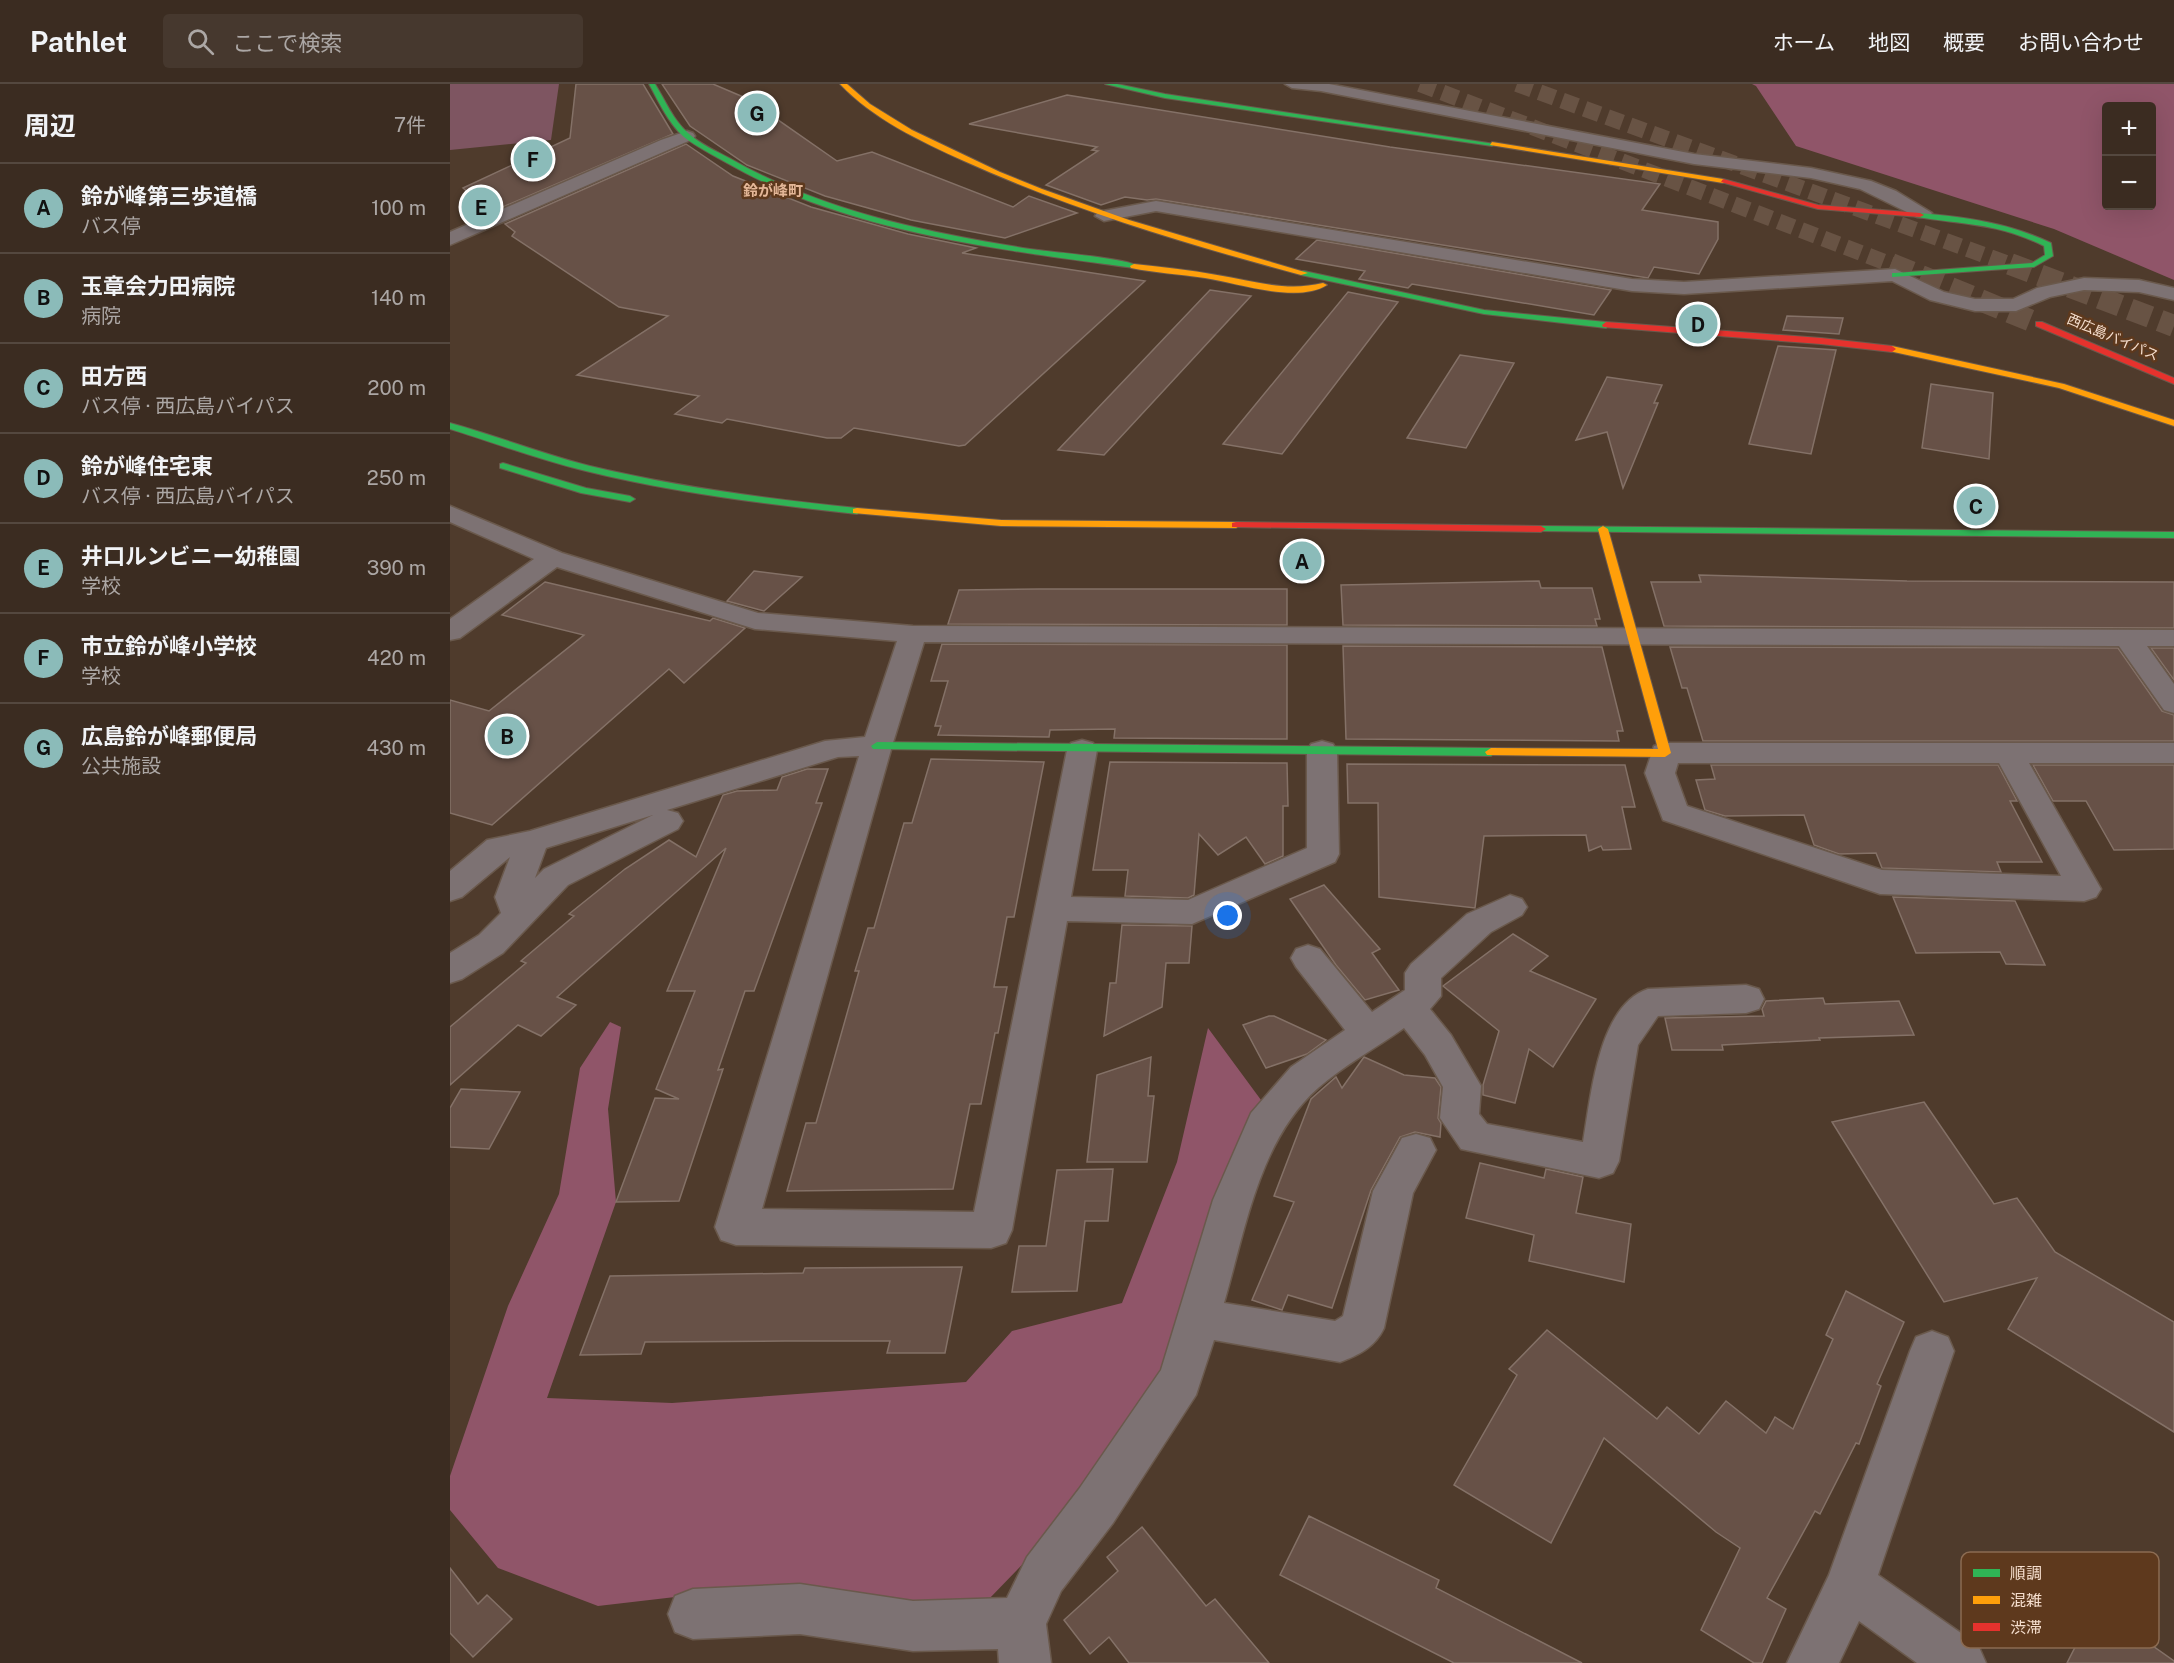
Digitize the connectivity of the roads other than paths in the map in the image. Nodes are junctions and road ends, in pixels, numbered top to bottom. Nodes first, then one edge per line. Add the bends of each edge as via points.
1 (652, 84) edge
2 (843, 84) edge
3 (1108, 84) edge
4 (1292, 84) edge
5 (687, 136) junction
6 (1923, 213) junction
7 (1104, 216) junction
8 (450, 239) edge
9 (1895, 275) junction
10 (1333, 281) junction
11 (2174, 294) edge
12 (2039, 324) tunnel mouth
13 (2174, 381) edge
14 (2174, 423) edge
15 (450, 426) edge
16 (495, 464) dead end
17 (641, 501) dead end
18 (450, 513) edge
19 (1603, 529) junction
20 (2174, 535) edge
21 (554, 558) junction
22 (450, 632) edge
23 (913, 634) junction
24 (1631, 635) junction
25 (2127, 638) junction
26 (2174, 638) edge
27 (2174, 704) edge
28 (877, 746) junction
29 (1082, 750) junction
30 (1322, 751) junction
31 (1665, 753) junction
32 (2174, 753) edge
33 (2010, 755) junction
34 (667, 821) dead end
35 (532, 841) junction
36 (450, 889) edge
37 (1510, 906) dead end
38 (1051, 909) junction
39 (519, 916) junction
40 (1308, 958) dead end
41 (450, 970) edge
42 (1746, 999) dead end
43 (1407, 1006) junction
44 (1368, 1034) junction
45 (1416, 1150) dead end
46 (1198, 1318) junction
47 (1932, 1351) dead end
48 (1850, 1585) junction
49 (693, 1614) dead end
50 (1023, 1643) edge
51 (1813, 1663) edge
52 (1960, 1663) edge

1 - 5 main road via 671,121
2 - 7 main road via 905,130 953,155
3 - 6 main road via 1165,96 1707,176 1818,207
4 - 6 street via 1694,159 1811,173 1865,185
5 - 8 street
5 - 10 main road via 723,160 788,193 894,225 1229,279 1267,290 1312,291
6 - 9 main road via 2022,231 2048,245 2049,256 2034,264
7 - 9 street via 1156,206 1632,285 1684,288
7 - 10 main road
9 - 11 street via 1937,296 1975,305 2016,304 2044,292 2084,284 2139,286
10 - 14 main road via 1484,312 1688,333 1832,340 1905,351 2061,386
12 - 13 main road, 西広島バイパス
15 - 19 main road via 605,473 757,501 888,515 1001,523
16 - 17 main road via 584,490
18 - 21 street
19 - 20 main road
19 - 24 main road
21 - 22 street
21 - 23 street via 755,621
23 - 24 street
23 - 28 street
24 - 25 street
24 - 31 main road
25 - 26 street
25 - 27 street
28 - 29 main road
28 - 35 street via 837,748
28 - 38 street via 736,1227 991,1230
29 - 30 main road
29 - 38 street
30 - 31 main road
30 - 38 street via 1323,854 1192,912
31 - 33 street
31 - 33 street via 1660,773 1674,813 1880,882 2084,888
32 - 33 street
34 - 39 street via 556,877
35 - 36 street via 498,848
35 - 39 street via 513,897
37 - 43 street via 1479,923 1423,973 1423,996
39 - 41 street via 491,944
40 - 44 street
42 - 43 street via 1648,1003 1620,1042 1599,1161 1475,1138 1459,1118 1462,1086 1438,1045
43 - 44 street
44 - 46 street via 1304,1078 1265,1124 1233,1200
45 - 46 street via 1393,1191 1362,1328 1340,1342
46 - 50 street via 1180,1380 1096,1506 1044,1574
47 - 48 street
48 - 51 street
48 - 52 street
49 - 50 street via 800,1609

